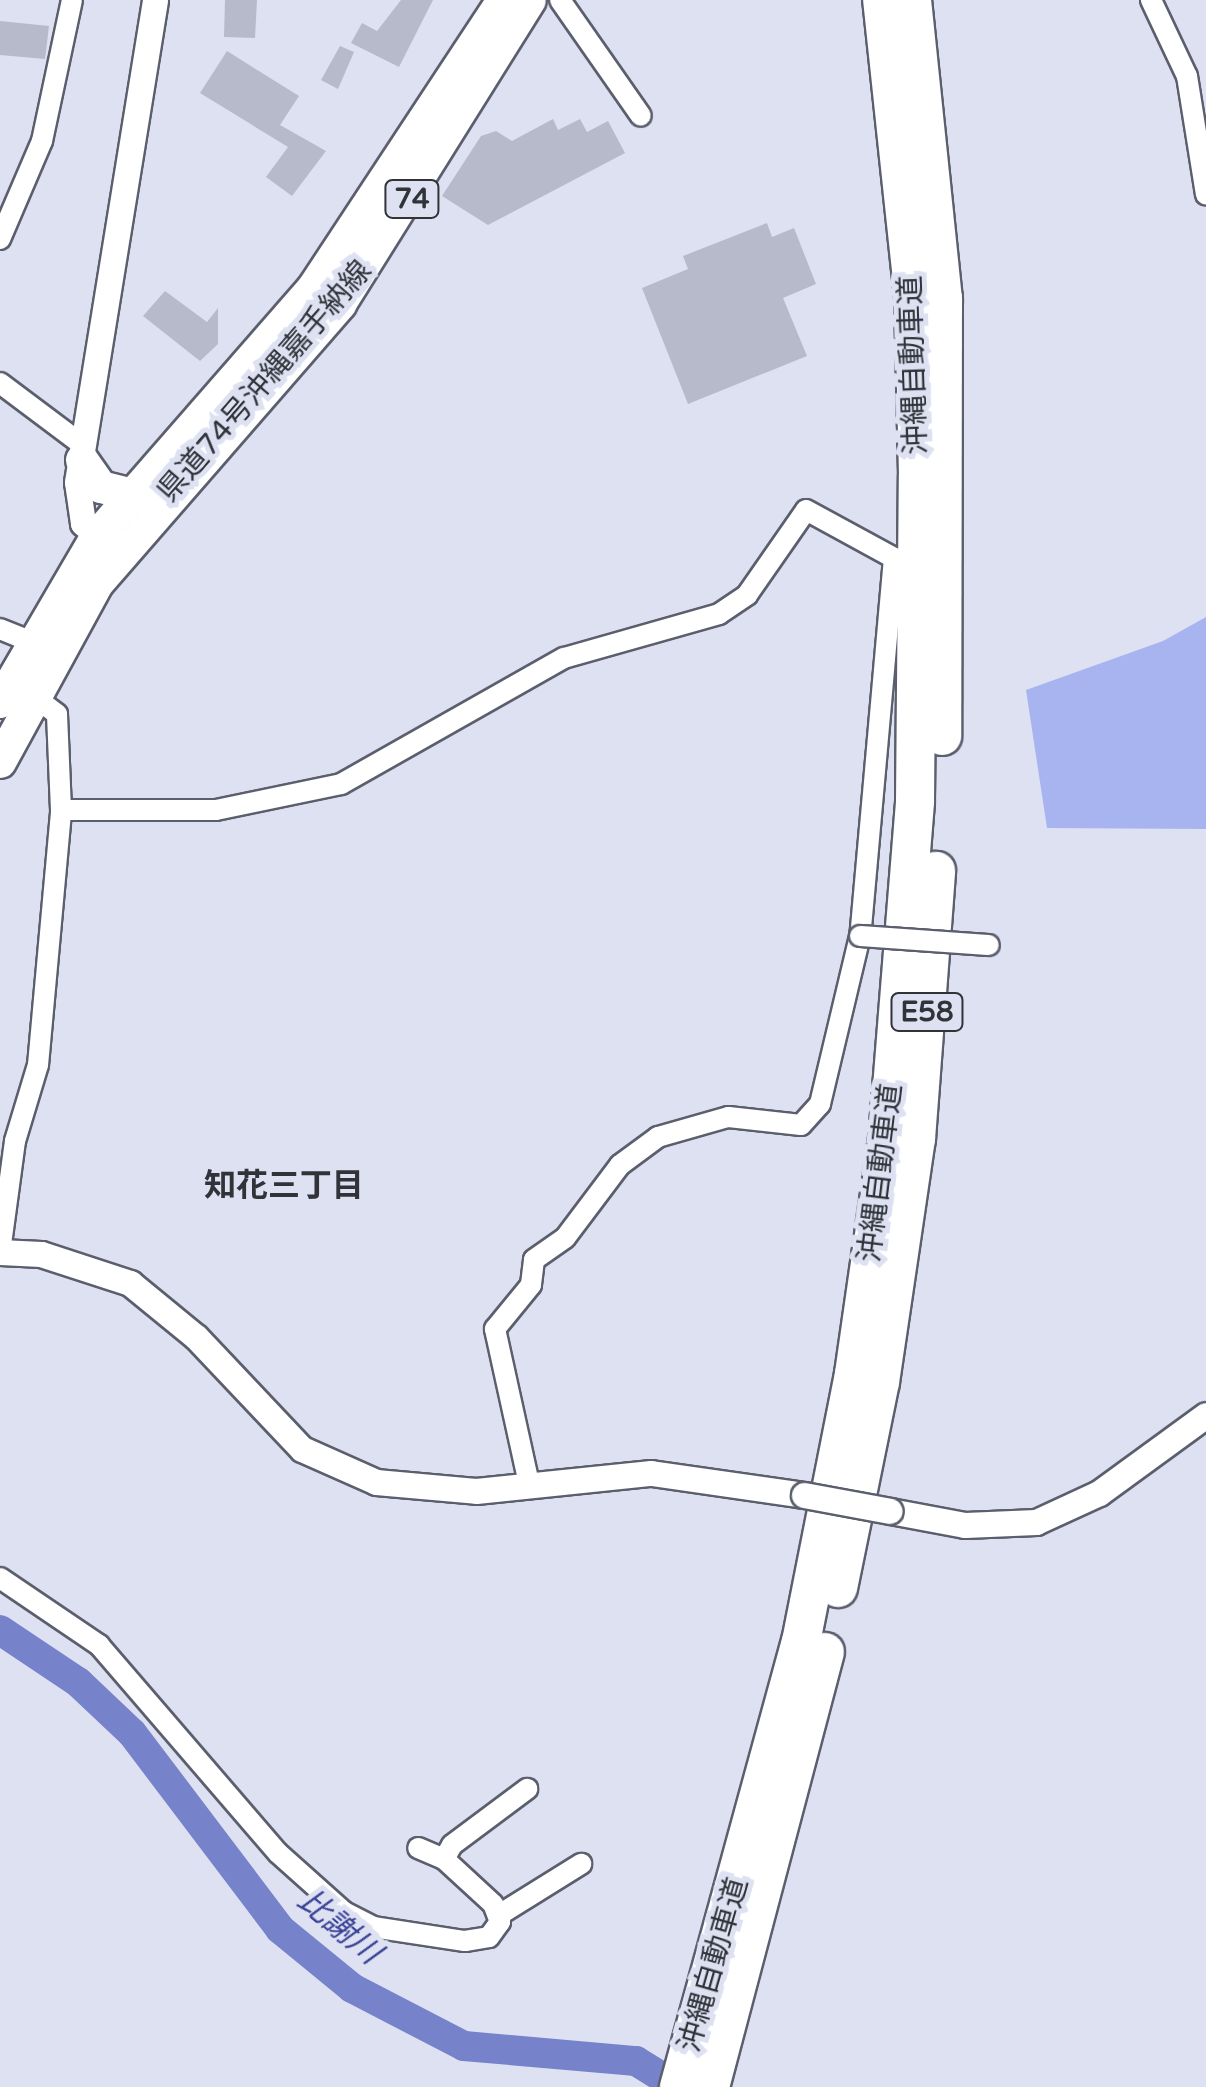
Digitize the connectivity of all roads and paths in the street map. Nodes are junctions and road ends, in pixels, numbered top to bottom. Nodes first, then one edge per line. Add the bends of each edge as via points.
1 (72, 0) edge
2 (155, 0) edge
3 (560, 0) edge
4 (882, 0) edge
5 (912, 0) edge
6 (1150, 0) edge
7 (506, 1) edge
8 (640, 116) dead end
9 (1206, 194) edge
10 (0, 239) edge
11 (0, 384) edge
12 (83, 453) junction
13 (130, 494) junction
14 (108, 545) junction
15 (0, 629) edge
16 (33, 642) junction
17 (9, 696) edge
18 (0, 762) edge
19 (61, 810) junction
20 (860, 936) junction
21 (989, 945) dead end
22 (0, 1252) edge
23 (1206, 1415) edge
24 (529, 1484) junction
25 (0, 1578) edge
26 (527, 1789) dead end
27 (418, 1848) dead end
28 (444, 1859) junction
29 (581, 1864) dead end
30 (499, 1915) junction
31 (720, 2000) junction
32 (679, 2087) edge
33 (710, 2087) edge

1 - 10 street via 42,141
2 - 12 street
3 - 8 street
4 - 31 highway, 沖縄自動車道 / E58 via 914,298 918,455 916,801 902,982 854,1374 802,1642
5 - 31 highway, 沖縄自動車道 / E58 via 943,298 947,474 940,804 923,1060 876,1401 826,1649
6 - 9 street via 1187,76
7 - 13 main road, 県道74号沖縄嘉手納線 / 74 via 314,287
7 - 14 main road, 県道74号沖縄嘉手納線 / 74 via 340,304
11 - 12 street
12 - 13 main road via 101,488
12 - 14 street via 77,507
13 - 14 main road, 県道74号沖縄嘉手納線 / 74
14 - 16 main road, 県道74号沖縄嘉手納線 / 74
14 - 17 main road, 県道74号沖縄嘉手納線 / 74
15 - 16 street
16 - 17 main road, 県道74号沖縄嘉手納線 / 74
17 - 18 main road, 県道74号沖縄嘉手納線 / 74
17 - 19 street via 57,714
19 - 20 street via 216,810 341,784 564,658 719,614 747,595 806,510 894,558
19 - 22 street via 38,1064 15,1141
20 - 21 street, bridge
20 - 24 street via 832,1071 811,1119 802,1125 728,1117 658,1137 620,1165 566,1238 534,1260 531,1286 495,1328
22 - 24 street via 41,1254 130,1284 196,1337 270,1422 334,1467 424,1490
23 - 24 street, bridge via 1099,1493 1036,1522 966,1525 651,1473
25 - 30 street via 99,1644 278,1853 344,1912 373,1927 465,1941 490,1937
26 - 28 street via 452,1845
27 - 28 street
28 - 30 street
29 - 30 street
31 - 32 highway, 沖縄自動車道 / E58
31 - 33 highway, 沖縄自動車道 / E58

